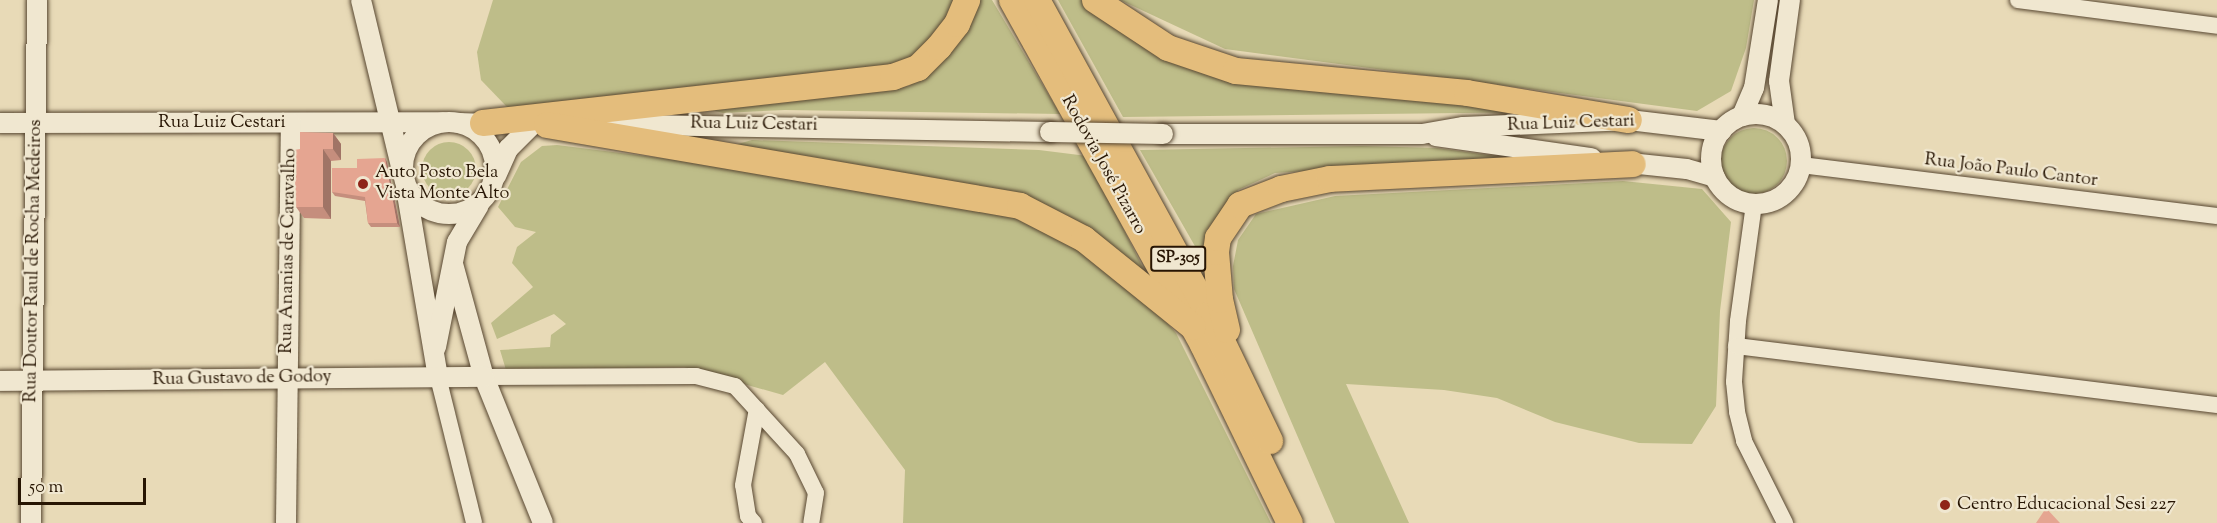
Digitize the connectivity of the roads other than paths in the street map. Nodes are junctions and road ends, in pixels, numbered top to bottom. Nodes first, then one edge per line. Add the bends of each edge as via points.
1 (37, 0) edge
2 (360, 0) edge
3 (967, 0) edge
4 (1012, 0) edge
5 (1037, 0) edge
6 (1095, 0) edge
7 (1768, 0) edge
8 (1790, 0) edge
9 (2018, 0) edge
10 (2217, 26) edge
11 (1742, 116) junction
12 (391, 120) junction
13 (1629, 120) junction
14 (450, 122) junction
15 (0, 123) edge
16 (36, 123) junction
17 (291, 123) junction
18 (483, 123) junction
19 (1785, 124) junction
20 (539, 125) junction
21 (1721, 131) junction
22 (1422, 134) junction
23 (1633, 164) junction
24 (1801, 165) junction
25 (1714, 177) junction
26 (404, 180) junction
27 (489, 190) junction
28 (1754, 204) junction
29 (2217, 216) edge
30 (453, 264) junction
31 (1193, 327) junction
32 (1736, 346) junction
33 (436, 368) junction
34 (1236, 370) junction
35 (484, 377) junction
36 (288, 379) junction
37 (0, 381) edge
38 (33, 381) junction
39 (2217, 405) edge
40 (757, 409) junction
41 (31, 523) edge
42 (286, 523) edge
43 (474, 523) edge
44 (543, 523) edge
45 (754, 523) edge
46 (811, 523) edge
47 (1290, 523) edge
48 (1308, 523) edge
49 (1785, 523) edge

1 - 16 street, Rua Doutor Raul de Rocha Medeiros
2 - 12 street
3 - 18 main road via 957,24 939,47 918,68 893,77
4 - 31 main road, Rodovia José Pizarro / SP-305
5 - 34 main road, Rodovia José Pizarro / SP-305
6 - 13 main road via 1168,48 1236,71 1467,93
7 - 11 street via 1754,88
8 - 19 street via 1779,81
9 - 10 street
11 - 19 street via 1757,114
11 - 21 street
12 - 14 street, Rua Luiz Cestari
12 - 17 street, Rua Luiz Cestari
12 - 26 street
13 - 21 street, Rua Luiz Cestari
13 - 22 street, Rua Luiz Cestari via 1463,127
14 - 18 street, Rua Luiz Cestari
14 - 26 street via 429,126 409,145
14 - 27 street via 470,127 489,145 494,158
15 - 16 street, Rua Luiz Cestari
16 - 17 street, Rua Luiz Cestari
16 - 38 street, Rua Doutor Raul de Rocha Medeiros
17 - 36 street, Rua Ananias de Caravalho
18 - 20 street, Rua Luiz Cestari
19 - 24 street via 1801,150
20 - 22 street, Rua Luiz Cestari, bridge via 640,122 1163,134
20 - 27 street via 508,150
20 - 31 main road via 1020,206 1083,239
21 - 25 street via 1712,153
22 - 23 street, Rua Luiz Cestari
23 - 25 street, Rua Luiz Cestari via 1687,169
23 - 34 main road via 1330,179 1281,189 1240,205 1218,238 1215,252 1220,300
24 - 28 street via 1798,177 1782,197
24 - 29 street, Rua João Paulo Cantor
25 - 28 street via 1732,198
26 - 27 street via 414,199 438,214 465,212
26 - 33 street
27 - 30 street via 458,242
28 - 32 street
30 - 33 street
30 - 35 street
31 - 47 main road, Rodovia José Pizarro / SP-305
32 - 39 street
32 - 49 street via 1734,382 1744,441
33 - 35 street, Rua Gustavo de Godoy
33 - 36 street, Rua Gustavo de Godoy
33 - 43 street
34 - 48 main road, Rodovia José Pizarro / SP-305
35 - 40 street via 696,376 735,386
35 - 44 street
36 - 38 street, Rua Gustavo de Godoy
36 - 42 street, Rua Ananias de Caravalho
37 - 38 street, Rua Gustavo de Godoy
38 - 41 street, Rua Doutor Raul de Rocha Medeiros
40 - 45 street via 743,485 748,516
40 - 46 street via 797,454 816,493

